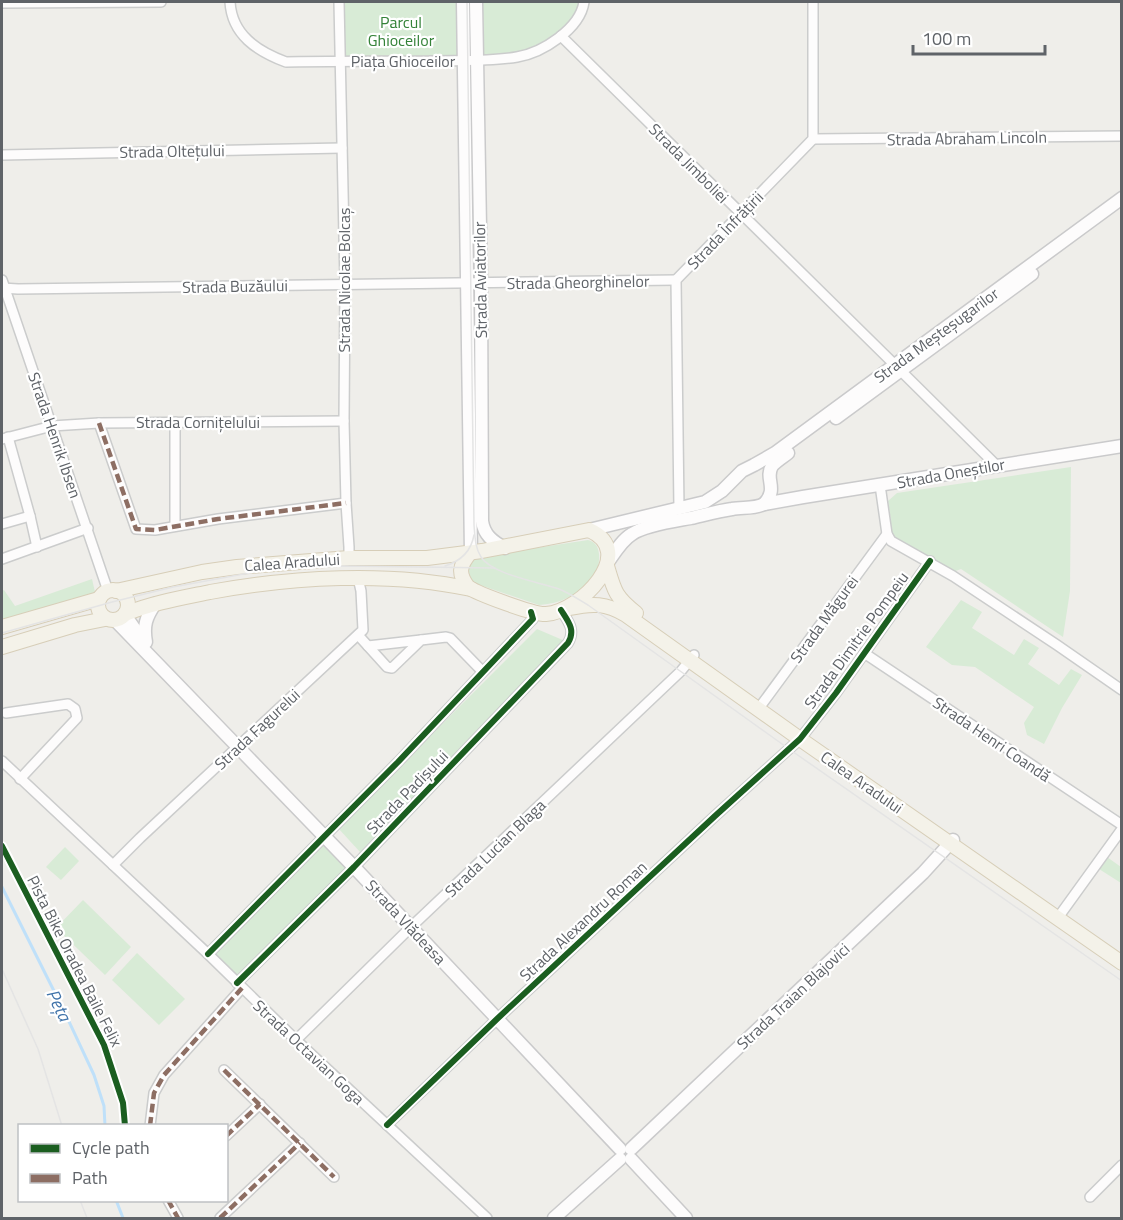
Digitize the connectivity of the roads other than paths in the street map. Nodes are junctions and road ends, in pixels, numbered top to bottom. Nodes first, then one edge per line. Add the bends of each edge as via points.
1 (161, 2) edge
2 (230, 2) edge
3 (339, 2) edge
4 (463, 2) edge
5 (476, 2) edge
6 (584, 2) edge
7 (813, 2) edge
8 (2, 3) edge
9 (561, 36) junction
10 (462, 60) junction
11 (477, 60) junction
12 (341, 61) junction
13 (1122, 136) edge
14 (813, 139) junction
15 (342, 148) junction
16 (2, 155) edge
17 (1122, 198) edge
18 (1122, 208) edge
19 (741, 214) junction
20 (676, 280) junction
21 (466, 283) junction
22 (481, 283) junction
23 (345, 284) junction
24 (2, 285) edge
25 (898, 368) junction
26 (175, 422) junction
27 (344, 422) junction
28 (99, 423) junction
29 (52, 426) junction
30 (5, 438) edge
31 (1122, 446) edge
32 (996, 465) junction
33 (748, 468) junction
34 (770, 480) junction
35 (733, 481) junction
36 (880, 485) junction
37 (775, 497) junction
38 (346, 503) junction
39 (745, 507) junction
40 (679, 509) junction
41 (30, 516) junction
42 (2, 524) edge
43 (175, 526) junction
44 (88, 528) junction
45 (589, 530) junction
46 (887, 534) junction
47 (37, 546) junction
48 (504, 548) junction
49 (470, 553) junction
50 (349, 558) junction
51 (2, 559) edge
52 (930, 561) junction
53 (608, 564) junction
54 (358, 578) junction
55 (471, 589) junction
56 (108, 594) junction
57 (155, 604) junction
58 (563, 609) junction
59 (531, 612) junction
60 (117, 617) junction
61 (2, 627) edge
62 (358, 635) junction
63 (421, 640) junction
64 (146, 646) junction
65 (368, 646) junction
66 (2, 647) edge
67 (864, 653) junction
68 (692, 658) junction
69 (165, 671) junction
70 (482, 671) junction
71 (1122, 690) edge
72 (762, 704) junction
73 (6, 713) dead end
74 (802, 737) junction
75 (238, 746) junction
76 (2, 761) edge
77 (20, 779) junction
78 (1122, 827) edge
79 (324, 836) junction
80 (952, 842) junction
81 (114, 865) junction
82 (354, 867) junction
83 (1059, 917) junction
84 (411, 927) junction
85 (208, 954) junction
86 (1122, 957) edge
87 (1122, 963) edge
88 (240, 986) junction
89 (497, 1019) junction
90 (296, 1040) junction
91 (224, 1070) dead end
92 (260, 1104) junction
93 (150, 1124) edge
94 (387, 1125) junction
95 (228, 1134) edge
96 (300, 1143) junction
97 (626, 1154) junction
98 (1122, 1166) edge
99 (334, 1177) dead end
100 (1090, 1197) dead end
101 (169, 1202) edge
102 (178, 1218) edge
103 (220, 1218) edge
104 (487, 1218) edge
105 (554, 1218) edge
106 (686, 1218) edge

1 - 8 street
2 - 12 street, Piața Ghioceilor via 234,23 245,38 266,53 286,62
3 - 12 street, Strada Nicolae Bolcaș
4 - 10 street, Strada Aviatorilor
5 - 11 street, Strada Aviatorilor
6 - 9 street, Piața Ghioceilor via 579,16
7 - 14 street
9 - 11 street, Piața Ghioceilor via 526,55
9 - 19 street, Strada Jimboliei
10 - 11 street, Piața Ghioceilor
10 - 12 street, Piața Ghioceilor
10 - 21 street, Strada Aviatorilor
11 - 22 street, Strada Aviatorilor
12 - 15 street, Strada Nicolae Bolcaș
13 - 14 street, Strada Abraham Lincoln
14 - 19 street, Strada Înfrățirii
15 - 16 street, Strada Oltețului
15 - 23 street, Strada Nicolae Bolcaș
17 - 25 street, Strada Meșteșugarilor
18 - 25 street, Strada Meșteșugarilor
19 - 20 street, Strada Înfrățirii
19 - 25 street, Strada Jimboliei
20 - 22 street, Strada Gheorghinelor
20 - 40 street, Strada Înfrățirii
21 - 22 street, Strada Gheorghinelor
21 - 23 street, Strada Buzăului
21 - 49 street, Strada Aviatorilor
22 - 48 street, Strada Aviatorilor via 482,522 489,537
23 - 24 street, Strada Buzăului via 18,289
23 - 27 street, Strada Nicolae Bolcaș
24 - 29 street, Strada Henrik Ibsen
25 - 32 street, Strada Jimboliei
25 - 33 street, Strada Meșteșugarilor
25 - 34 street, Strada Meșteșugarilor via 779,460 771,467
26 - 27 street, Strada Cornițelului
26 - 28 street, Strada Cornițelului
26 - 43 street
27 - 38 street, Strada Nicolae Bolcaș
28 - 29 street, Strada Cornițelului
28 - 43 street via 136,529
29 - 30 street, Strada Cornițelului
29 - 44 street, Strada Henrik Ibsen
30 - 41 street
31 - 32 street, Strada Oneștilor
32 - 36 street, Strada Oneștilor
33 - 34 street via 761,470
33 - 35 street
34 - 37 street
35 - 39 street via 732,494
35 - 40 street via 710,500
36 - 37 street, Strada Oneștilor
36 - 46 street
37 - 39 street via 764,504
38 - 43 street
38 - 50 street, Strada Nicolae Bolcaș
39 - 53 street via 635,532
40 - 45 street
41 - 42 street
41 - 47 street
44 - 47 street
44 - 56 street, Strada Henrik Ibsen
45 - 48 main road, Calea Aradului
45 - 53 main road, Calea Aradului via 604,541
46 - 52 street via 891,541
46 - 72 street, Strada Măgurei
47 - 51 street
48 - 49 main road, Calea Aradului
49 - 50 main road, Calea Aradului via 427,558
49 - 55 main road via 461,573
50 - 56 main road, Calea Aradului via 217,569
52 - 67 street, Strada Dimitrie Pompeiu
52 - 71 street
53 - 58 main road via 591,591
53 - 68 main road, Calea Aradului via 614,591 623,603
54 - 55 main road, Calea Aradului via 427,581
54 - 57 main road, Calea Aradului via 253,585
54 - 62 street via 363,628
55 - 59 main road, Calea Aradului
56 - 60 main road via 98,603 99,610
56 - 60 main road via 124,596 127,601 128,607
56 - 61 main road, Calea Aradului
57 - 60 main road, Calea Aradului
57 - 64 street via 145,620
58 - 59 main road, Calea Aradului via 546,614
58 - 68 main road, Calea Aradului via 595,604 611,607
58 - 82 street, Strada Padișului via 571,628 568,643
59 - 70 street, Strada Padișului via 533,619
60 - 64 street, Strada Vlădeasa
60 - 66 main road, Calea Aradului
60 - 69 street, Strada Vlădeasa
62 - 65 street
62 - 75 street, Strada Fagurelui
63 - 65 street
63 - 65 street via 392,668 387,668
63 - 70 street via 450,638
64 - 69 street, Strada Vlădeasa
67 - 74 street, Strada Dimitrie Pompeiu
67 - 78 street, Strada Henri Coandă
68 - 72 main road, Calea Aradului
68 - 74 main road, Calea Aradului
68 - 84 street, Strada Lucian Blaga
69 - 75 street, Strada Vlădeasa
70 - 79 street, Strada Padișului
72 - 74 main road, Calea Aradului
73 - 77 street via 68,704 75,709 77,718
74 - 80 main road, Calea Aradului
74 - 89 street, Strada Alexandru Roman
75 - 79 street, Strada Vlădeasa
75 - 81 street, Strada Fagurelui
76 - 77 street, Strada Octavian Goga
77 - 81 street, Strada Octavian Goga
78 - 83 street
79 - 82 street, Strada Vlădeasa
79 - 85 street, Strada Padișului
80 - 83 main road, Calea Aradului
80 - 97 street, Strada Traian Blajovici
81 - 85 street, Strada Octavian Goga
82 - 84 street, Strada Vlădeasa
82 - 88 street, Strada Padișului
83 - 86 main road, Calea Aradului
83 - 87 main road, Calea Aradului
84 - 89 street, Strada Vlădeasa
84 - 90 street, Strada Lucian Blaga
85 - 88 street, Strada Octavian Goga
88 - 90 street, Strada Octavian Goga
88 - 93 street, Strada Padișului via 164,1075 154,1093
89 - 94 street, Strada Alexandru Roman
89 - 97 street, Strada Vlădeasa
90 - 94 street, Strada Octavian Goga
91 - 92 street
92 - 95 street
92 - 96 street
94 - 104 street, Strada Octavian Goga
96 - 99 street
96 - 103 street
97 - 105 street, Strada Traian Blajovici
97 - 106 street, Strada Vlădeasa
98 - 100 street
101 - 102 street

